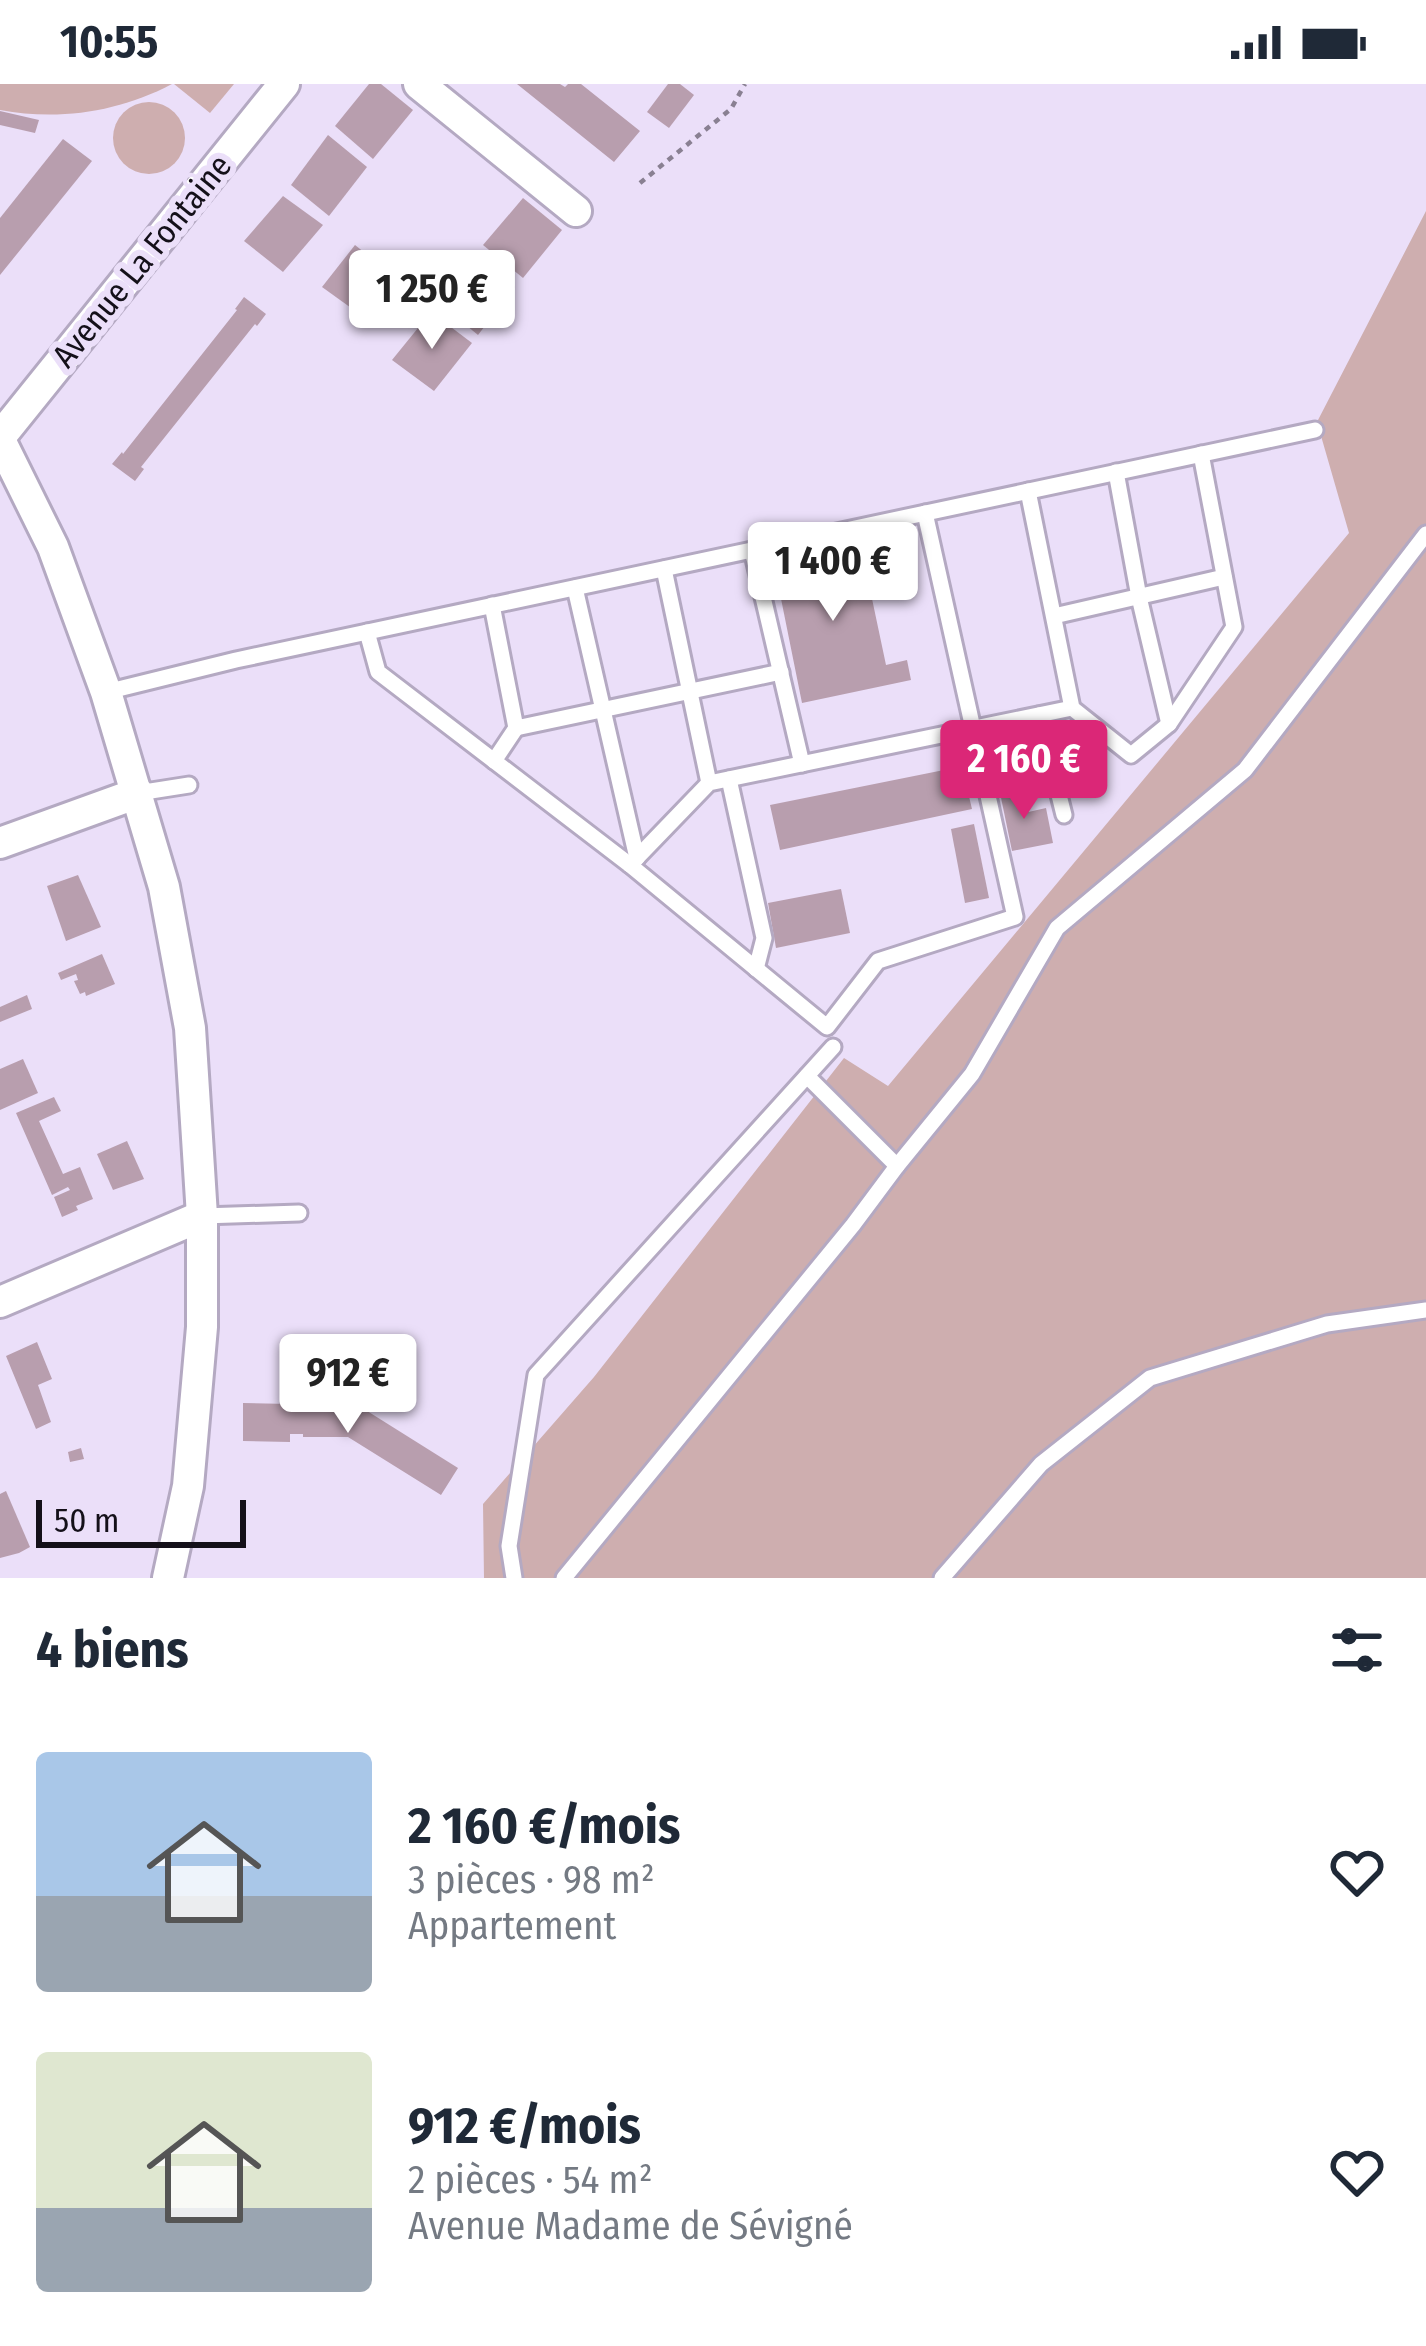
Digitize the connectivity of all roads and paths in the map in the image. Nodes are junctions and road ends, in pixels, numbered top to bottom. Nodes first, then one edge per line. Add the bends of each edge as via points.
1 (284, 84) edge
2 (418, 84) edge
3 (745, 84) edge
4 (640, 183) dead end
5 (576, 211) dead end
6 (1315, 430) dead end
7 (0, 438) edge
8 (1201, 454) junction
9 (1116, 472) junction
10 (1028, 491) junction
11 (925, 513) junction
12 (1426, 534) edge
13 (752, 550) junction
14 (664, 569) junction
15 (1224, 577) junction
16 (575, 588) junction
17 (1138, 596) junction
18 (492, 605) junction
19 (1054, 616) junction
20 (367, 632) junction
21 (782, 671) junction
22 (690, 691) junction
23 (106, 692) junction
24 (1072, 708) junction
25 (604, 709) junction
26 (1039, 715) junction
27 (1169, 724) junction
28 (516, 728) junction
29 (973, 729) junction
30 (494, 760) junction
31 (802, 764) junction
32 (729, 779) junction
33 (709, 783) junction
34 (190, 784) dead end
35 (138, 794) junction
36 (1064, 814) dead end
37 (0, 843) edge
38 (633, 861) junction
39 (756, 969) junction
40 (833, 1047) dead end
41 (807, 1076) junction
42 (897, 1166) junction
43 (299, 1214) dead end
44 (202, 1216) junction
45 (0, 1302) edge
46 (1426, 1310) edge
47 (169, 1578) edge
48 (514, 1578) edge
49 (564, 1578) edge
50 (942, 1578) edge

1 - 7 street, Avenue La Fontaine
2 - 5 street
3 - 4 path via 731,109
6 - 8 lane
7 - 23 street via 53,547
8 - 9 lane
8 - 15 lane
9 - 10 lane
9 - 17 lane
10 - 11 lane
10 - 19 lane
11 - 13 lane
11 - 29 lane
12 - 42 lane via 1245,770 1057,928 972,1074
13 - 14 lane
13 - 21 lane
14 - 16 lane
14 - 22 lane
15 - 17 lane
15 - 27 lane via 1234,627
16 - 18 lane
16 - 25 lane
17 - 19 lane
17 - 27 lane
18 - 20 lane
18 - 28 lane
19 - 24 lane
20 - 23 lane
20 - 30 lane via 378,672
21 - 22 lane
21 - 31 lane
22 - 25 lane
22 - 33 lane
23 - 35 street
24 - 26 lane
24 - 27 lane via 1131,755
25 - 28 lane
25 - 38 lane
26 - 29 lane
26 - 36 lane
28 - 30 lane
29 - 31 lane
29 - 39 lane via 1015,917 878,961 826,1027
30 - 38 lane
31 - 32 lane
32 - 33 lane
32 - 39 lane via 764,938
33 - 38 lane
34 - 35 lane
35 - 37 street
35 - 44 street via 190,1028
38 - 39 lane
40 - 41 lane
41 - 42 lane
41 - 48 lane via 536,1375 509,1546
42 - 49 lane
43 - 44 lane
44 - 45 street
44 - 47 street via 188,1486
46 - 50 lane via 1327,1324 1150,1378 1041,1464

